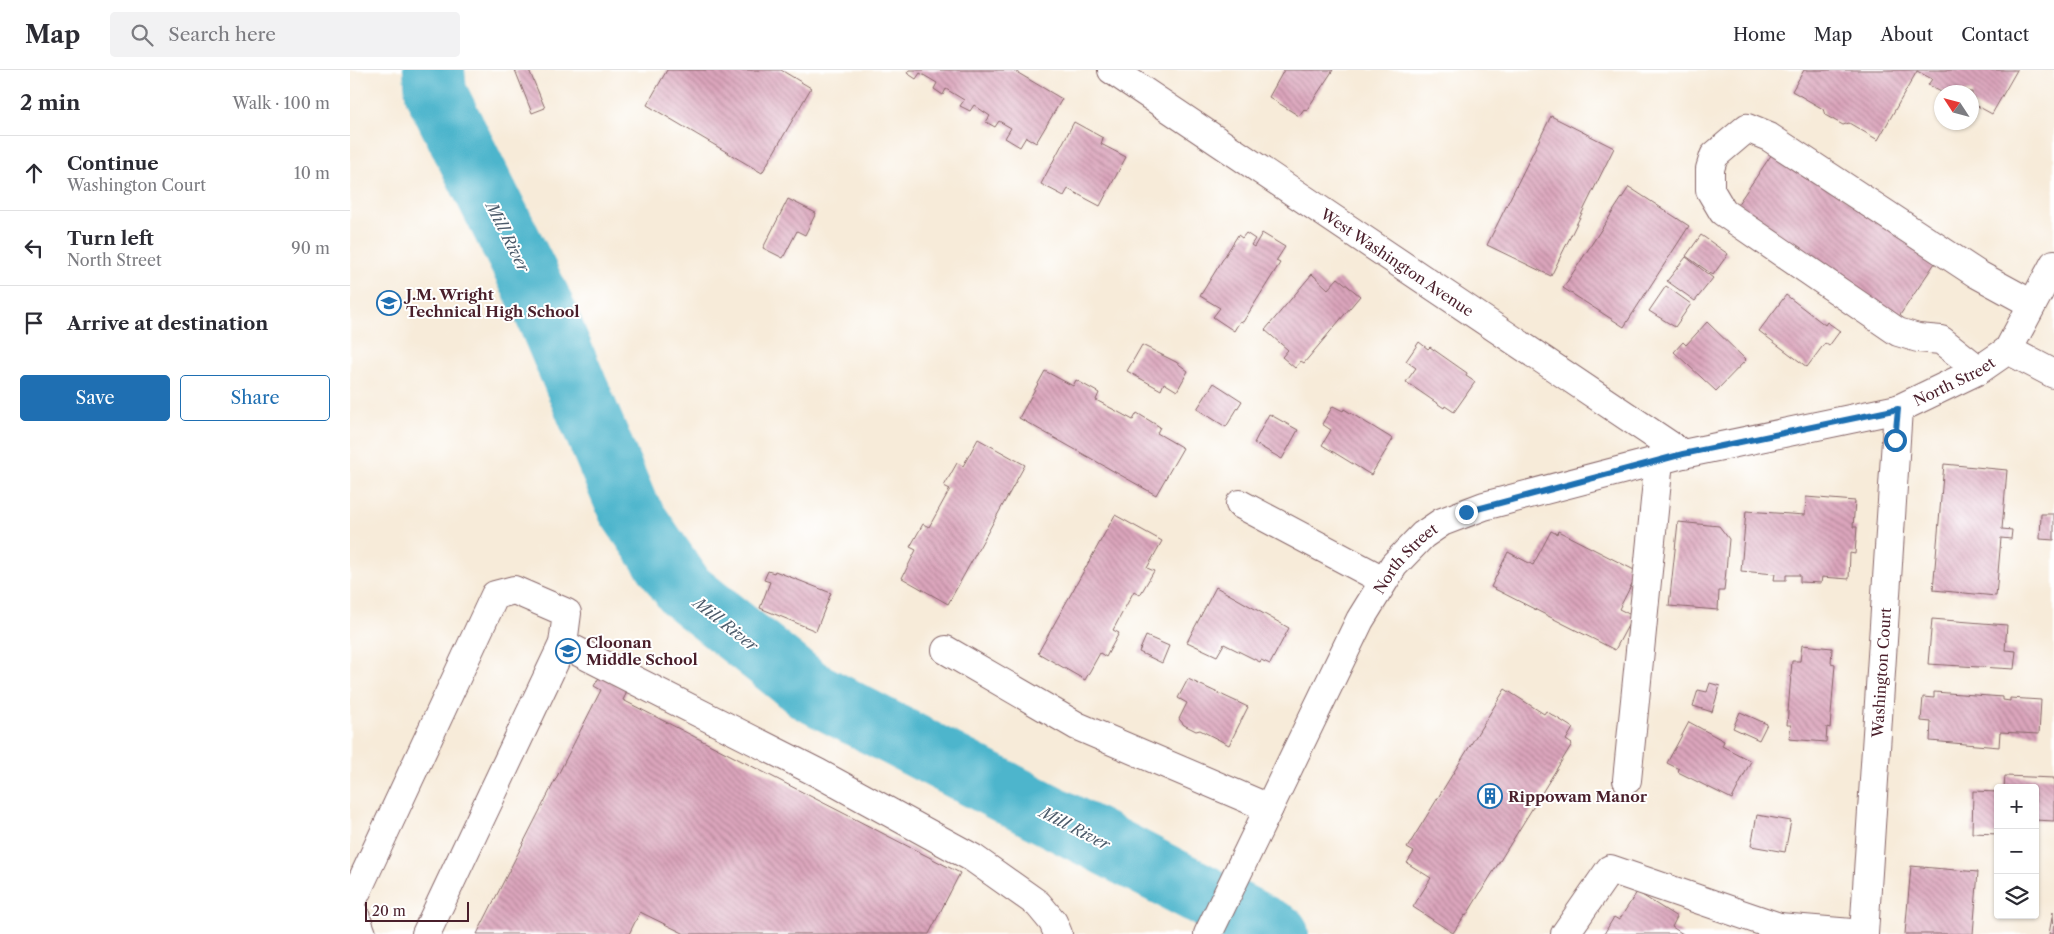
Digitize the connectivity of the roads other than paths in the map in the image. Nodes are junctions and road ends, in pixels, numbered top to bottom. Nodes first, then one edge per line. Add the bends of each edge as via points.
1 (1116, 71) edge
2 (2054, 264) edge
3 (2032, 304) junction
4 (2008, 350) junction
5 (1979, 370) junction
6 (2054, 374) edge
7 (1898, 409) junction
8 (1671, 457) junction
9 (1240, 504) dead end
10 (1383, 580) junction
11 (563, 644) junction
12 (946, 650) dead end
13 (1627, 780) dead end
14 (1266, 812) junction
15 (1779, 931) edge
16 (362, 934) edge
17 (426, 934) edge
18 (1058, 934) edge
19 (1208, 934) edge
20 (1565, 934) edge
21 (1864, 934) edge

1 - 8 street, West Washington Avenue
2 - 3 street, North Street
3 - 4 street, North Street
3 - 5 street via 1977,274 1769,137 1747,128 1714,156 1710,190 1723,212 1898,332 1941,340
4 - 5 street, North Street
4 - 6 street
5 - 7 street, North Street
7 - 8 street, North Street
7 - 21 street, Washington Court
8 - 10 street, North Street via 1484,506 1442,522 1407,550
8 - 13 street
9 - 10 street
10 - 14 street, North Street via 1360,620
11 - 16 street via 567,613 514,590 495,595 351,904
11 - 17 street
11 - 18 street via 818,773 973,858 1038,904
12 - 14 street via 1077,726
14 - 19 street, North Street
15 - 20 street via 1610,869
15 - 21 street

